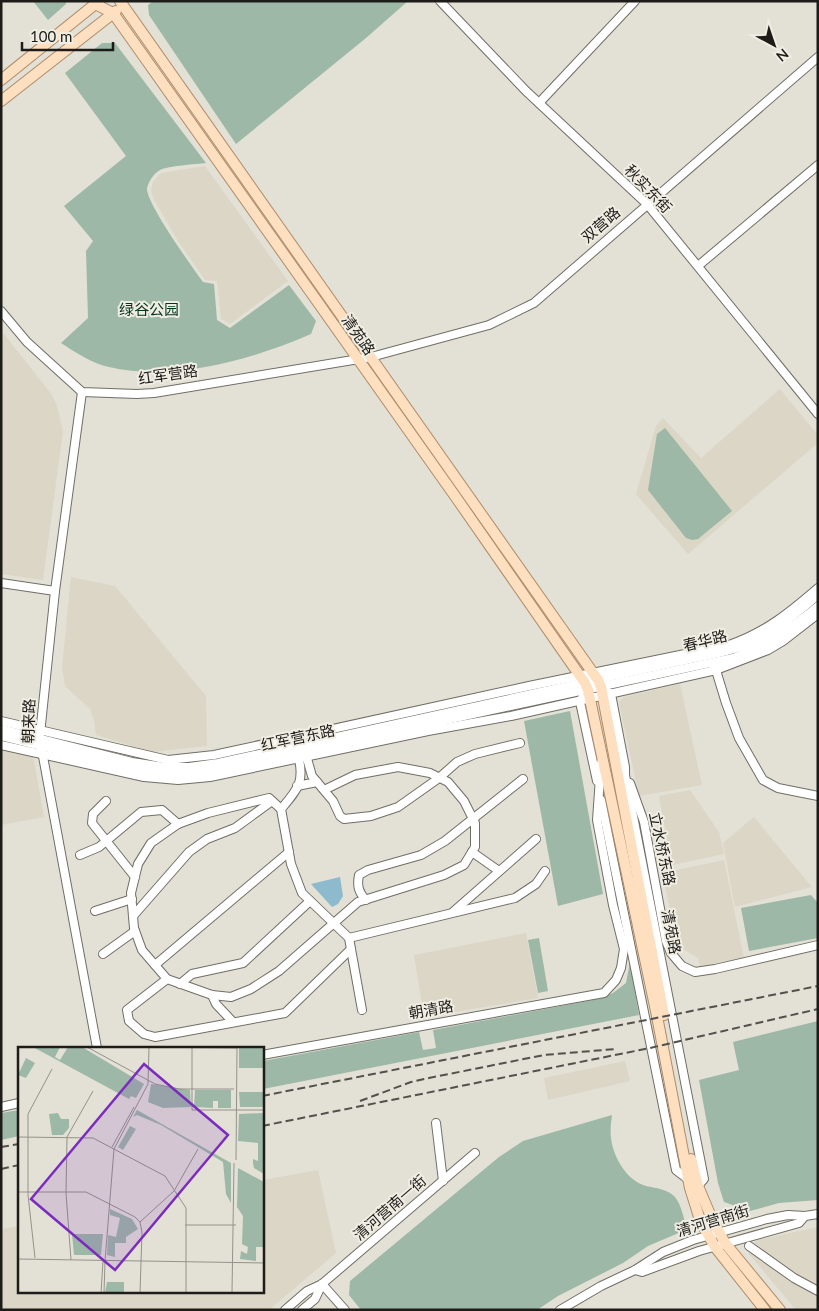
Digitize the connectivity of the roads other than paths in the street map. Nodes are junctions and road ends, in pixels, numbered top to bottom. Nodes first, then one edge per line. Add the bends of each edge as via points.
1 (440, 1) edge
2 (635, 1) edge
3 (96, 2) edge
4 (124, 3) edge
5 (113, 14) junction
6 (81, 16) junction
7 (92, 29) junction
8 (818, 57) edge
9 (1, 80) edge
10 (1, 101) edge
11 (539, 103) junction
12 (818, 165) edge
13 (647, 204) junction
14 (698, 266) junction
15 (1, 311) edge
16 (371, 357) junction
17 (357, 359) junction
18 (82, 392) junction
19 (818, 414) edge
20 (1, 583) edge
21 (818, 588) edge
22 (55, 591) junction
23 (818, 596) edge
24 (818, 606) edge
25 (818, 614) edge
26 (715, 666) junction
27 (601, 686) junction
28 (585, 689) junction
29 (1, 720) edge
30 (1, 729) edge
31 (40, 730) junction
32 (1, 736) edge
33 (297, 736) junction
34 (520, 743) dead end
35 (1, 745) edge
36 (41, 747) junction
37 (301, 751) junction
38 (602, 751) junction
39 (614, 758) junction
40 (625, 775) junction
41 (439, 778) junction
42 (523, 779) dead end
43 (317, 782) junction
44 (297, 786) junction
45 (324, 790) junction
46 (599, 790) junction
47 (818, 796) edge
48 (106, 801) dead end
49 (272, 801) junction
50 (281, 808) junction
51 (473, 818) junction
52 (178, 824) junction
53 (536, 839) dead end
54 (107, 841) junction
55 (289, 852) junction
56 (472, 852) junction
57 (80, 854) dead end
58 (545, 871) dead end
59 (499, 872) junction
60 (135, 877) junction
61 (132, 899) junction
62 (310, 900) junction
63 (366, 900) junction
64 (95, 911) dead end
65 (452, 913) junction
66 (133, 916) junction
67 (336, 923) junction
68 (135, 931) junction
69 (348, 938) junction
70 (818, 945) edge
71 (351, 949) junction
72 (103, 954) dead end
73 (155, 965) junction
74 (167, 979) junction
75 (180, 984) junction
76 (212, 995) junction
77 (362, 1010) dead end
78 (233, 1022) junction
79 (97, 1047) edge
80 (264, 1055) edge
81 (18, 1103) edge
82 (1, 1107) edge
83 (436, 1123) dead end
84 (475, 1153) dead end
85 (688, 1180) junction
86 (443, 1181) junction
87 (698, 1186) junction
88 (818, 1214) edge
89 (805, 1216) junction
90 (719, 1232) junction
91 (709, 1235) junction
92 (726, 1243) junction
93 (715, 1246) junction
94 (749, 1246) dead end
95 (635, 1270) junction
96 (322, 1284) junction
97 (818, 1291) edge
98 (285, 1310) edge
99 (302, 1310) edge
100 (345, 1310) edge
101 (560, 1310) edge
102 (765, 1310) edge
103 (780, 1310) edge

1 - 11 street, 秋实东街
2 - 11 street
3 - 5 main road, 清苑路
3 - 6 main road
4 - 5 main road
4 - 16 main road, 清苑路
5 - 7 main road
5 - 17 main road, 清苑路
6 - 7 main road
6 - 9 main road
7 - 10 main road
8 - 13 street, 双营路
11 - 13 street, 秋实东街
12 - 14 street
13 - 14 street, 秋实东街
13 - 16 street, 双营路 via 534,303 489,325
14 - 19 street, 秋实东街
15 - 18 street via 26,342
16 - 17 street, 红军营路
16 - 27 main road, 清苑路
17 - 18 street, 红军营路 via 154,393
17 - 28 main road, 清苑路
18 - 22 street, 朝来路
20 - 22 street
21 - 27 street via 773,624 744,640
22 - 31 street, 朝来路
23 - 27 street, 春华路 via 781,626 753,642
24 - 26 street, 春华路 via 767,644
25 - 26 street via 768,650
26 - 27 street, 春华路
26 - 27 street
26 - 47 street via 739,738 764,780 778,788
27 - 28 street
27 - 28 street, 春华路
27 - 39 main road, 清苑路
27 - 40 street, 清苑路
28 - 33 street
28 - 37 street, 红军营东路
28 - 37 street
28 - 38 main road, 清苑路
28 - 46 street, 清苑路
29 - 31 street
30 - 36 street, 红军营东路
31 - 33 street via 168,760 214,755
31 - 36 street, 朝来路
32 - 36 street, 红军营东路
33 - 37 street
34 - 41 street via 475,754 457,762
35 - 36 street
36 - 37 street, 红军营东路 via 164,767 189,767
36 - 37 street via 144,777 178,780 210,777
36 - 79 street, 朝来路
37 - 43 street
37 - 44 street via 302,778
38 - 46 street
38 - 85 main road, 清苑路
39 - 40 street
39 - 87 main road, 清苑路
40 - 70 street, 立水桥东路 via 644,822 666,941 670,953 682,966 695,972 715,969
40 - 87 street, 清苑路 via 704,1179
41 - 45 street via 398,767 355,775
41 - 45 street via 398,807 371,816 344,819
41 - 51 street via 448,782
42 - 51 street
43 - 44 street
43 - 45 street
44 - 50 street
46 - 80 street, 朝清路 via 597,820 624,949 616,980 604,993
46 - 85 street, 清苑路 via 676,1170
48 - 54 street via 93,814 92,823
49 - 50 street
49 - 52 street via 269,798
49 - 66 street via 235,828 207,839 189,852
50 - 55 street
51 - 56 street via 475,847
51 - 63 street via 445,841 422,854 359,875 357,885
52 - 54 street via 162,810 141,812
52 - 60 street via 152,843 138,864
53 - 59 street
54 - 57 street
54 - 60 street
55 - 62 street via 302,893
55 - 73 street
56 - 59 street
56 - 63 street via 464,865 444,875
58 - 65 street via 536,884 515,898
59 - 65 street
60 - 61 street
61 - 64 street
61 - 66 street
62 - 67 street
62 - 75 street via 243,962 192,974
63 - 67 street via 358,902
65 - 69 street
66 - 68 street
67 - 69 street
67 - 76 street via 279,971 251,989 231,997
68 - 72 street
68 - 73 street via 142,950
69 - 71 street
71 - 77 street
71 - 78 street via 285,1013
73 - 74 street
74 - 75 street
74 - 78 street via 127,1010 129,1021 144,1034 155,1037
75 - 76 street
76 - 78 street
81 - 82 street
83 - 86 street
84 - 86 street, 清河营南一街
85 - 91 main road, 清苑路 via 700,1220
86 - 96 street, 清河营南一街
87 - 90 main road, 清苑路
88 - 89 street, 清河营南街
89 - 90 street, 清河营南街 via 788,1215
89 - 92 street, 清河营南街 via 799,1223
90 - 91 street, 清河营南街
90 - 92 main road, 清苑路
91 - 93 main road, 清苑路
91 - 95 street, 清河营南街 via 662,1252
92 - 93 street, 清河营南街
92 - 103 main road, 清苑路
93 - 95 street, 清河营南街 via 642,1272
93 - 102 main road, 清苑路
94 - 97 street
95 - 101 street, 清河营南街
96 - 98 street, 清河营南一街 via 307,1291
96 - 99 street, 清河营南一街 via 315,1299
96 - 100 street

